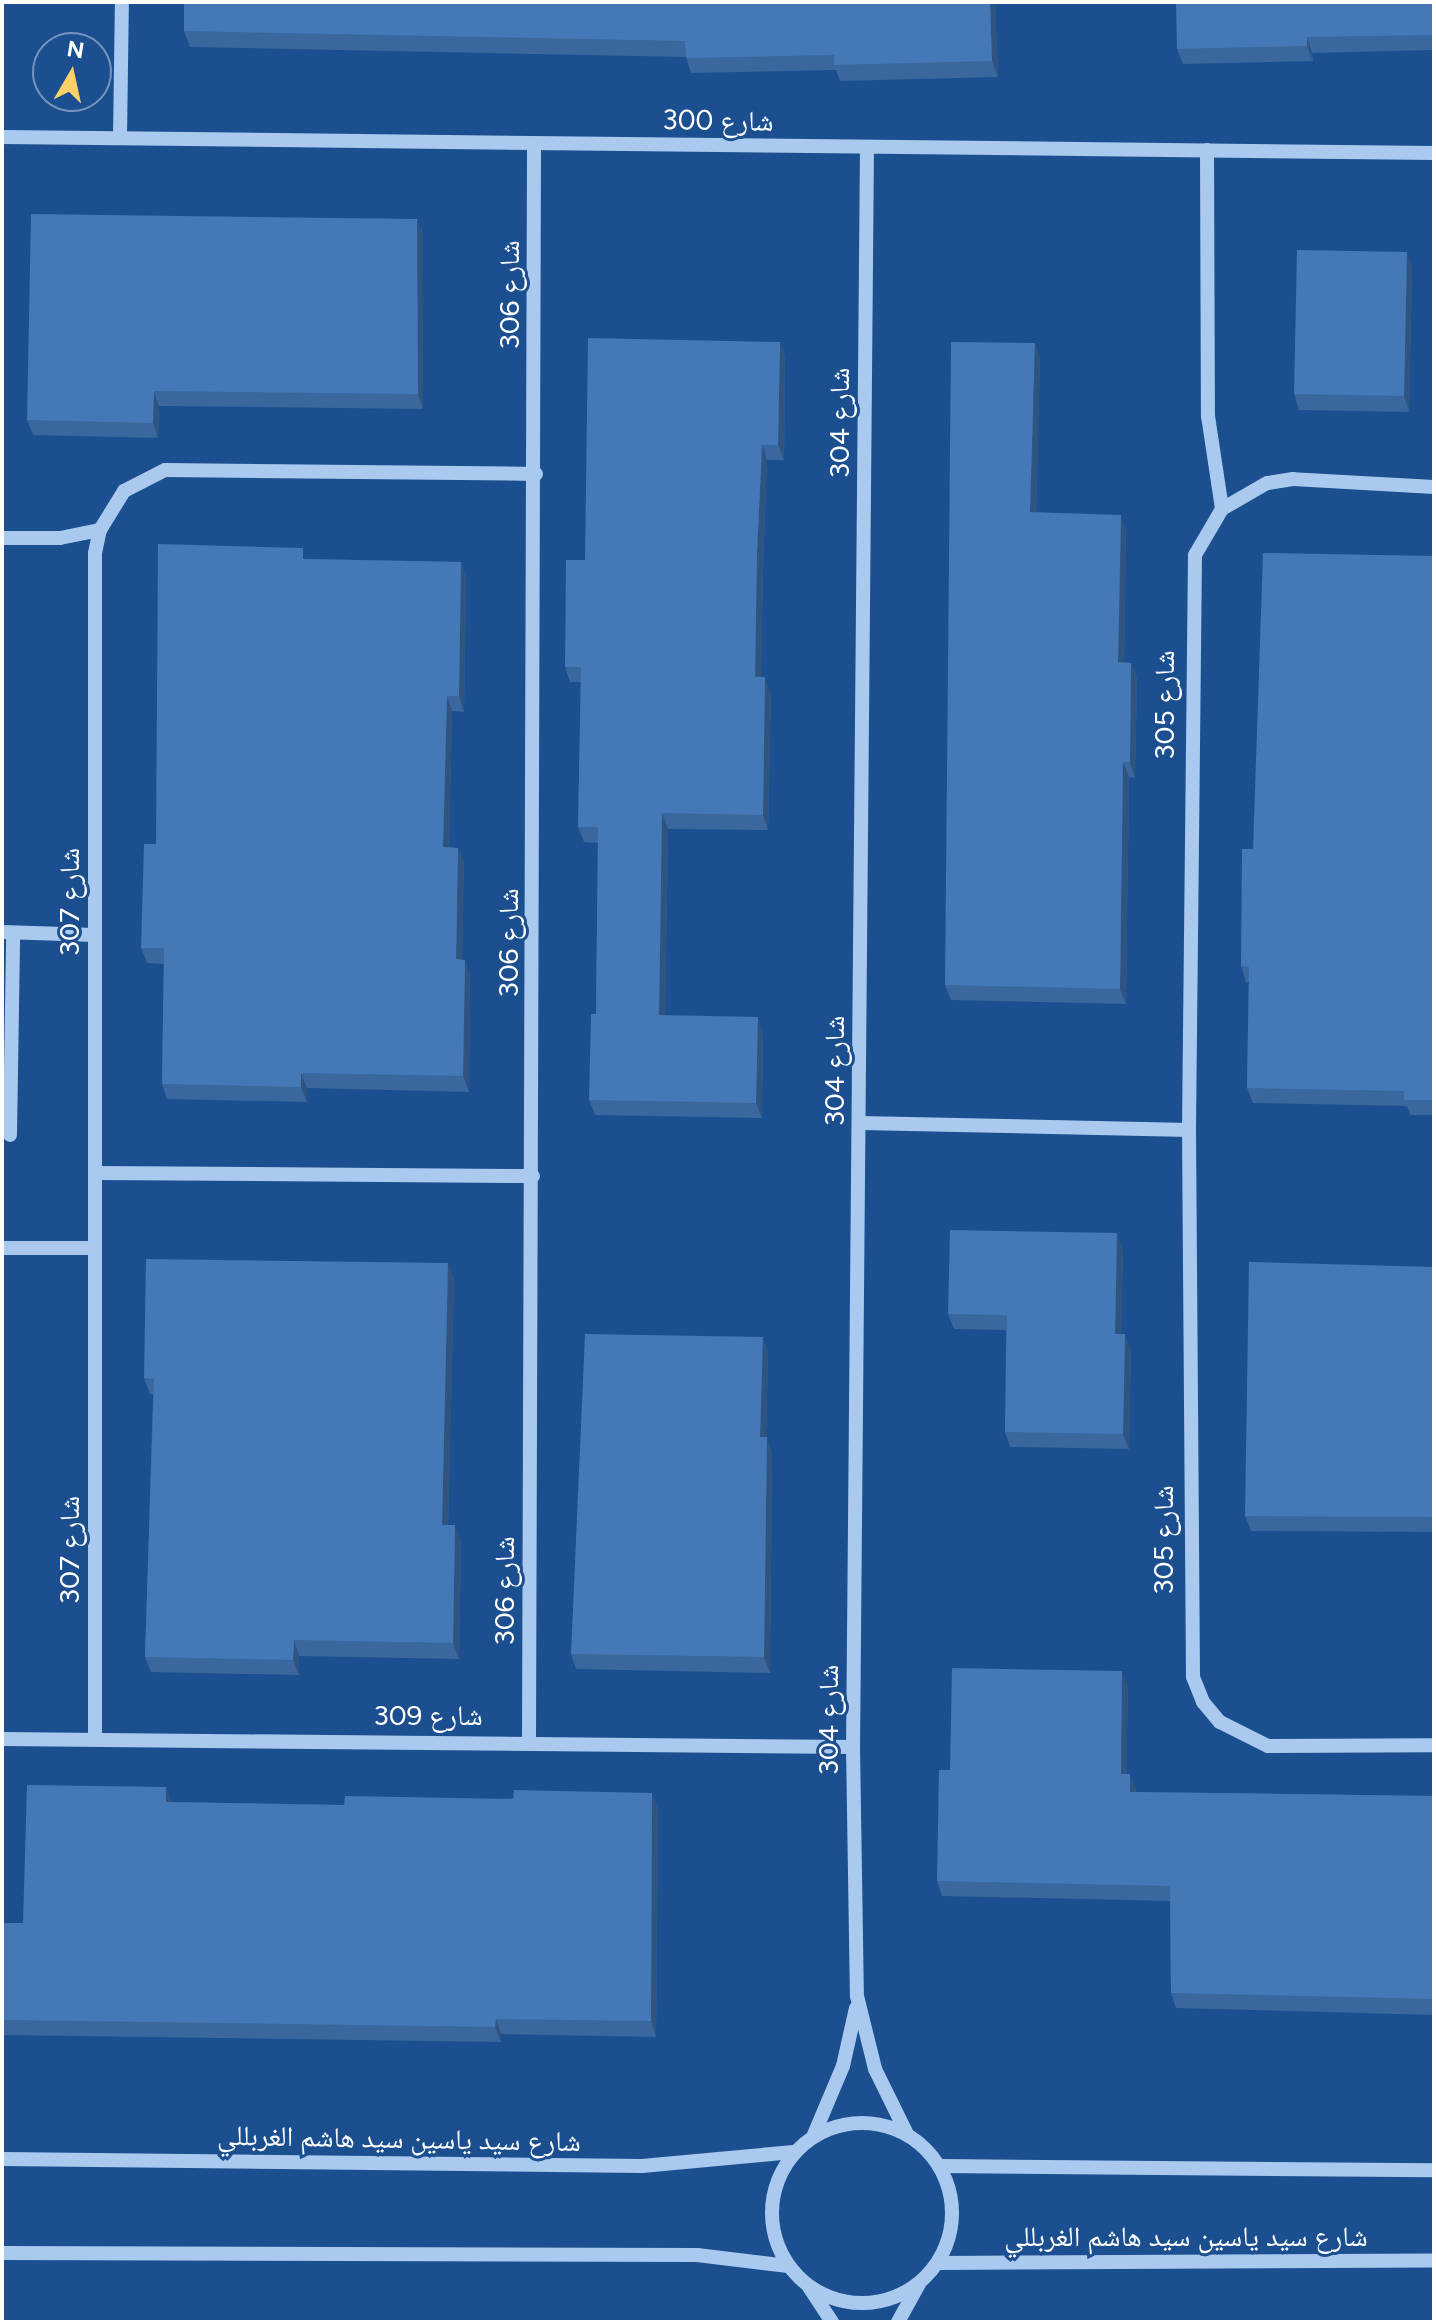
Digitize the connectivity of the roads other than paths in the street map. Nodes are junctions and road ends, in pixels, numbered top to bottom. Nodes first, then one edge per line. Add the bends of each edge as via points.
1 (122, 2) edge
2 (2, 137) edge
3 (120, 138) junction
4 (534, 144) junction
5 (867, 147) junction
6 (1207, 150) junction
7 (1434, 153) edge
8 (536, 474) junction
9 (1434, 487) edge
10 (1222, 509) junction
11 (100, 530) junction
12 (2, 538) edge
13 (7, 932) edge
14 (95, 935) junction
15 (860, 1123) junction
16 (1189, 1130) junction
17 (10, 1135) dead end
18 (95, 1173) junction
19 (533, 1176) junction
20 (2, 1248) edge
21 (95, 1248) junction
22 (2, 1739) edge
23 (95, 1739) junction
24 (529, 1741) junction
25 (1434, 1745) edge
26 (853, 1747) junction
27 (857, 1996) junction
28 (907, 2134) junction
29 (813, 2137) junction
30 (794, 2152) junction
31 (2, 2159) edge
32 (940, 2166) junction
33 (1434, 2170) edge
34 (2, 2253) edge
35 (1434, 2260) edge
36 (938, 2263) junction
37 (788, 2266) junction
38 (919, 2284) junction
39 (809, 2287) junction
40 (832, 2322) edge
41 (898, 2322) edge

1 - 3 street
2 - 3 street, شارع 300
3 - 4 street, شارع 300
4 - 5 street, شارع 300
4 - 8 street, شارع 306
5 - 6 street, شارع 300
5 - 15 street, شارع 304
6 - 7 street, شارع 300
6 - 10 street via 1208,416
8 - 11 street via 165,470 124,491
8 - 19 street, شارع 306
9 - 10 street, شارع 305 via 1293,479 1242,493
10 - 16 street, شارع 305 via 1205,531 1191,581
11 - 12 street via 60,538
11 - 14 street, شارع 307
13 - 14 street
13 - 17 street
14 - 18 street, شارع 307
15 - 16 street
15 - 26 street, شارع 304
16 - 25 street, شارع 305 via 1193,1677 1203,1702 1220,1722 1268,1746
18 - 19 street
18 - 21 street, شارع 307
19 - 24 street, شارع 306
20 - 21 street
21 - 23 street, شارع 307
22 - 23 street, شارع 309
23 - 24 street, شارع 309
24 - 26 street, شارع 309
26 - 27 street, شارع 304
27 - 28 street, شارع 304 via 875,2069
27 - 29 street, شارع 304 via 843,2066
28 - 29 street via 859,2122
28 - 32 street
29 - 30 street
30 - 31 street, شارع سيد ياسين سيد هاشم الغربللي via 642,2166
30 - 37 street via 778,2178 771,2208 775,2239
32 - 33 street
32 - 36 street via 953,2215
34 - 37 street via 697,2255
35 - 36 street, شارع سيد ياسين سيد هاشم الغربللي
36 - 38 street
37 - 39 street
38 - 39 street via 893,2298 864,2303 835,2299
38 - 41 street
39 - 40 street

